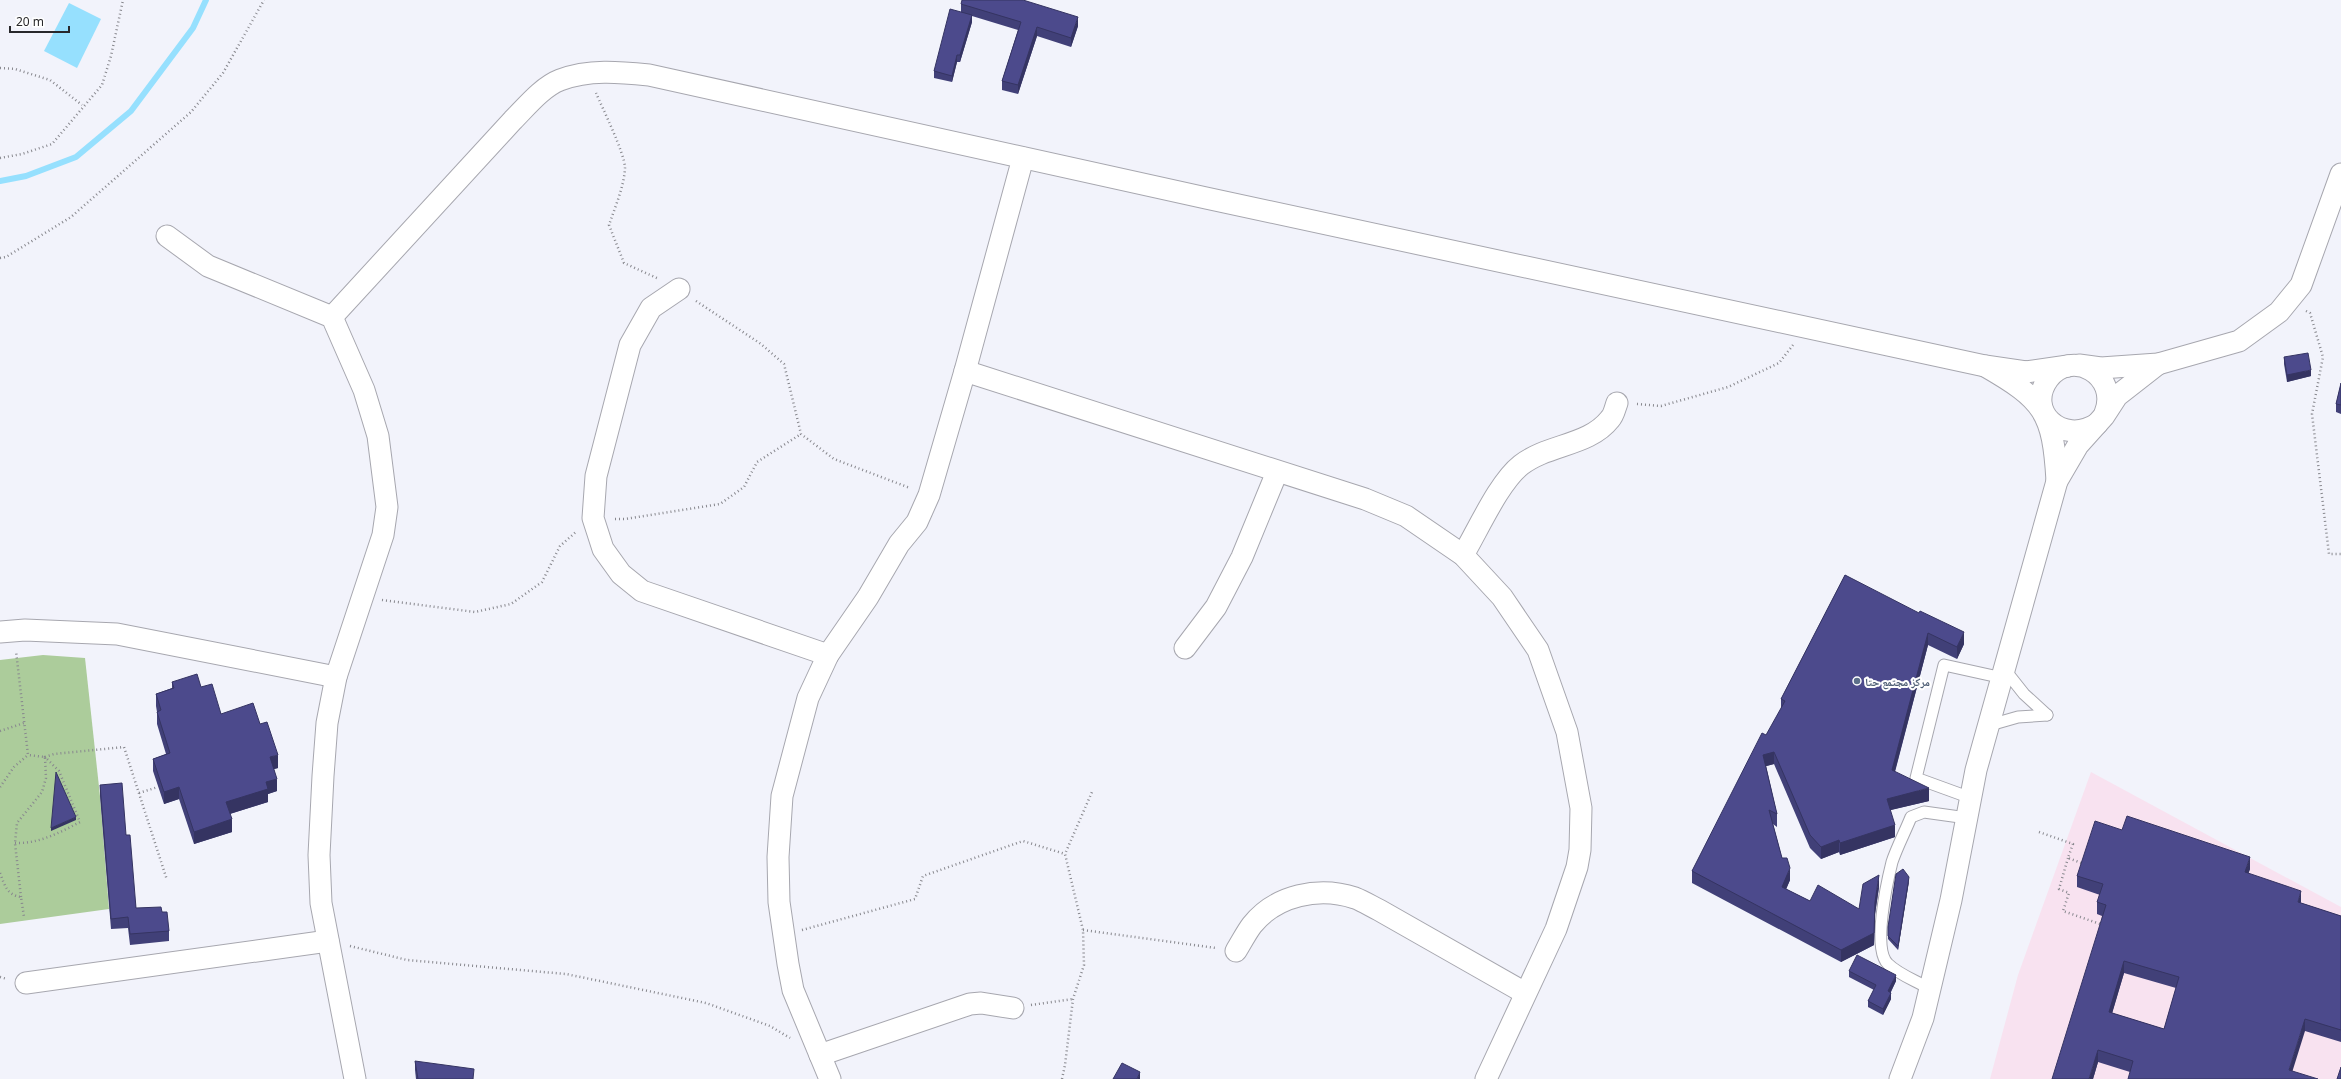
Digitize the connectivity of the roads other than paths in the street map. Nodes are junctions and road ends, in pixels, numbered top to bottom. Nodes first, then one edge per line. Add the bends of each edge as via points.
1 (1023, 158) junction
2 (2341, 174) edge
3 (167, 236) dead end
4 (679, 289) road end
5 (332, 317) junction
6 (2158, 364) junction
7 (1985, 366) junction
8 (2073, 366) junction
9 (966, 371) junction
10 (1617, 403) road end
11 (2043, 409) junction
12 (2101, 420) junction
13 (1277, 472) junction
14 (2057, 481) junction
15 (1463, 555) junction
16 (6, 632) edge
17 (1185, 648) dead end
18 (828, 655) junction
19 (2004, 674) junction
20 (336, 677) junction
21 (1990, 725) junction
22 (1969, 808) junction
23 (328, 941) junction
24 (1236, 951) road end
25 (26, 983) dead end
26 (1930, 989) junction
27 (1525, 993) junction
28 (1013, 1008) road end
29 (820, 1055) junction
30 (355, 1079) edge
31 (830, 1079) edge
32 (1486, 1079) edge
33 (1900, 1079) edge

1 - 5 street via 649,75 614,71 559,80 513,120
1 - 7 street
1 - 9 street
2 - 6 street via 2301,285 2279,312 2239,341
3 - 5 street via 208,266
4 - 18 street via 651,308 630,345 596,476 593,518 603,549 621,574 642,591
5 - 20 street via 364,390 378,436 387,507 383,535
6 - 8 street via 2101,368
6 - 12 street via 2117,396
7 - 8 street via 2026,372
7 - 11 street via 2026,392
8 - 11 street via 2057,370 2049,378 2043,387
8 - 12 street via 2090,369 2105,384 2108,405
9 - 13 street
9 - 18 street via 929,495 917,522 899,544 868,597
10 - 15 street via 1611,419 1596,433 1543,452 1520,465 1505,482
11 - 12 street via 2048,419 2066,432 2088,430
11 - 14 street via 2053,442
12 - 14 street via 2078,445
13 - 15 street via 1365,499 1406,516
13 - 17 street via 1242,557 1216,607
14 - 19 street
15 - 27 street via 1502,597 1538,650 1567,732 1581,808 1577,867 1556,929
16 - 20 street via 117,634
18 - 29 street via 808,698 782,796 778,857 779,902 794,990
19 - 21 street
19 - 21 lane via 2047,715 2018,717
19 - 22 lane via 1944,665 1916,778
20 - 23 street via 327,723 319,855 320,903
21 - 22 street via 1976,770
22 - 26 street
22 - 26 lane via 1924,812 1911,817 1892,862 1884,900 1881,938 1883,952 1887,963
23 - 25 street
23 - 30 street
24 - 27 street via 1252,925 1274,904 1302,894 1328,893 1355,898 1380,910
26 - 33 street via 1923,1018
27 - 32 street
28 - 29 street via 981,1003 970,1004
29 - 31 street

